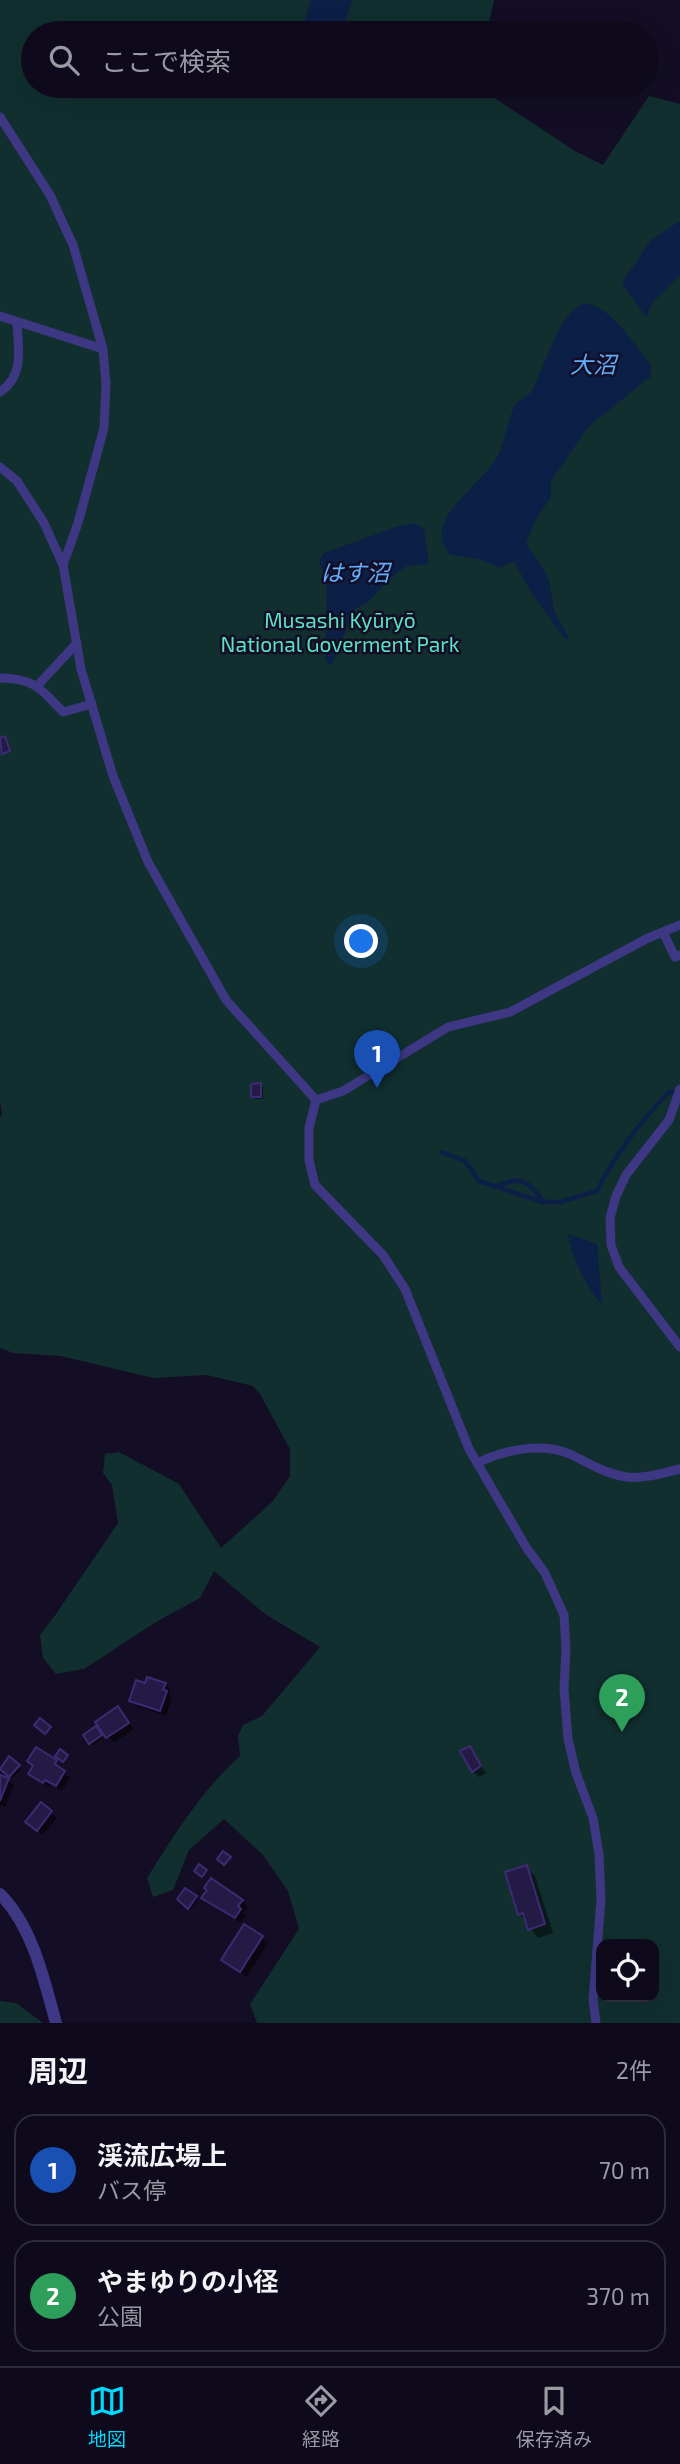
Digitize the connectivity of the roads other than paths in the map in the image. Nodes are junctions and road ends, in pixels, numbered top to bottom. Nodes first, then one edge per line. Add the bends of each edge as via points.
1 (0, 117) edge
2 (0, 316) edge
3 (17, 322) junction
4 (103, 349) junction
5 (0, 392) edge
6 (0, 467) edge
7 (63, 565) junction
8 (77, 643) junction
9 (0, 678) edge
10 (38, 685) junction
11 (92, 704) junction
12 (680, 925) edge
13 (663, 932) junction
14 (680, 955) edge
15 (680, 1089) edge
16 (316, 1100) junction
17 (680, 1347) edge
18 (477, 1463) junction
19 (680, 1469) edge
20 (0, 1894) edge
21 (56, 2023) edge
22 (596, 2023) edge

1 - 4 street via 50,195 73,245
2 - 3 street
3 - 4 street
3 - 5 street via 18,365 12,383
4 - 7 street via 104,428
6 - 7 street via 17,481 44,523
7 - 8 street
8 - 10 street
8 - 11 street
9 - 10 street
10 - 11 street via 63,712
11 - 16 street via 113,776 148,862 226,1000
12 - 13 street
13 - 14 street via 675,957
13 - 16 street via 510,1012 448,1027 343,1091
15 - 17 street via 669,1119 626,1175 610,1218 611,1245 620,1267
16 - 18 street via 309,1128 315,1185 383,1255 405,1289
18 - 19 street via 519,1449 542,1449 569,1454 628,1477
18 - 22 street via 545,1573 564,1615 568,1739 593,1818 599,1854
20 - 21 street via 30,1941

